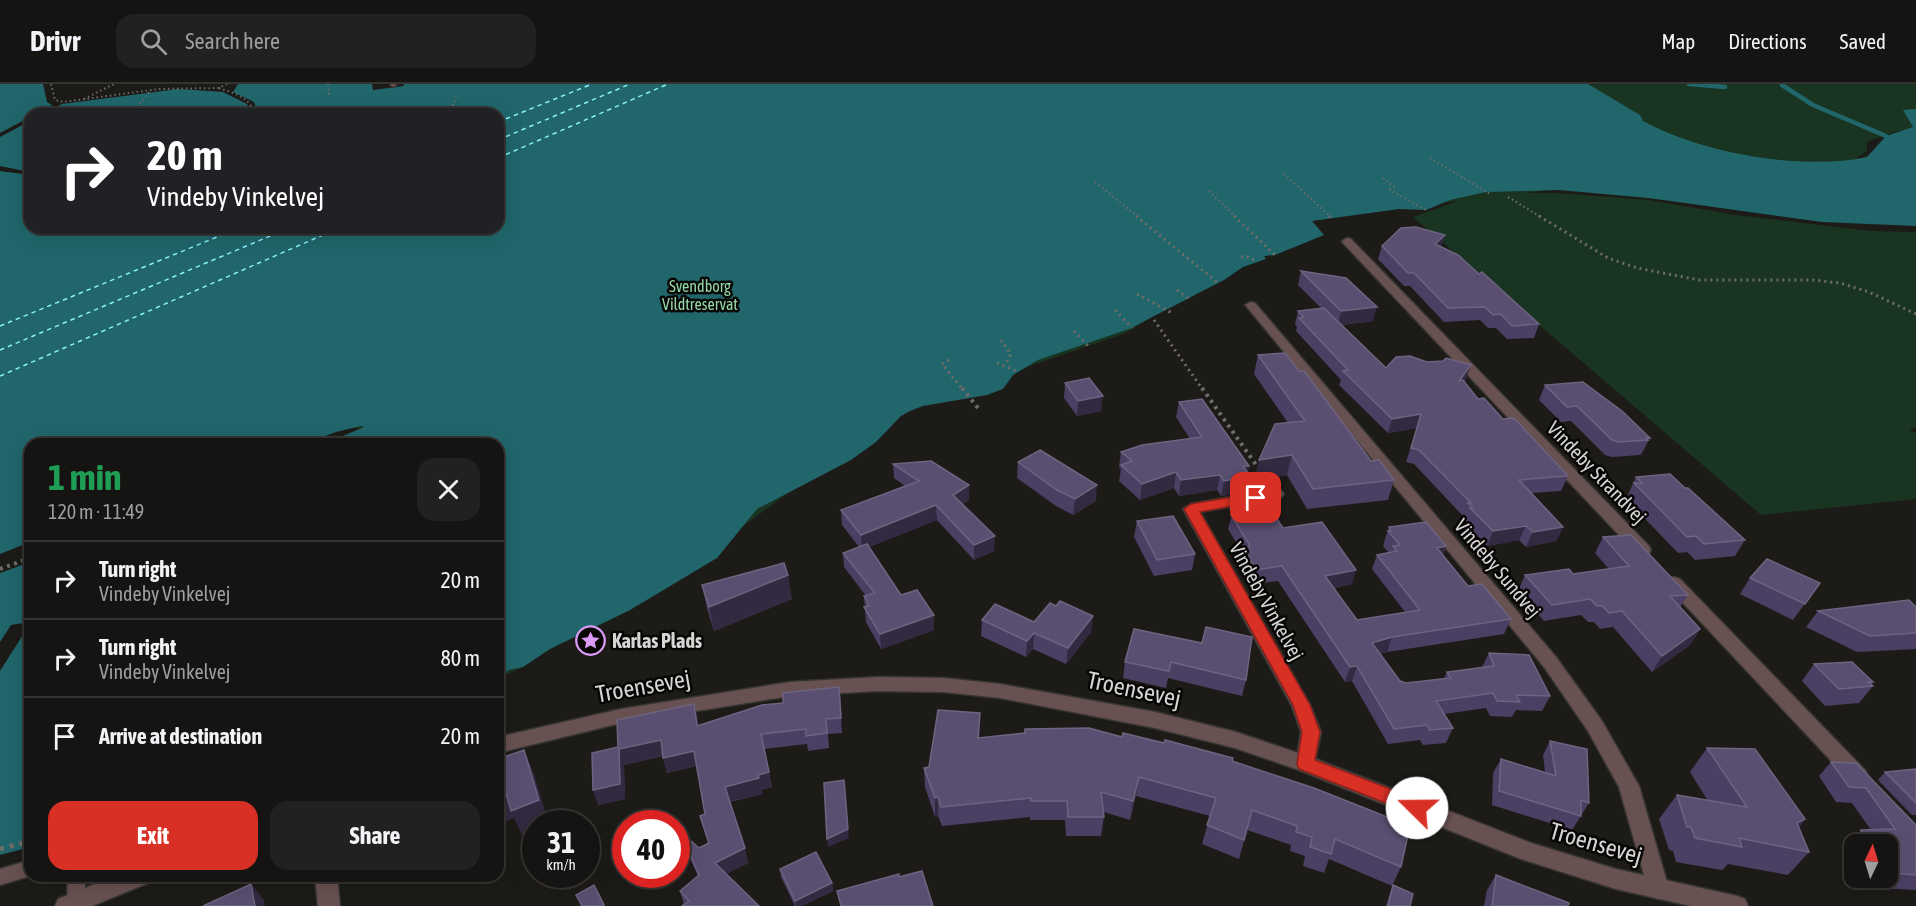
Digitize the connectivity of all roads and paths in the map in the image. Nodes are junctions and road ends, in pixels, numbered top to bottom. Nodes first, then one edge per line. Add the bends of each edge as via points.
1 (51, 84) edge
2 (114, 84) edge
3 (166, 84) edge
4 (227, 84) edge
5 (328, 84) edge
6 (218, 88) junction
7 (159, 89) junction
8 (151, 90) junction
9 (457, 93) dead end
10 (329, 96) dead end
11 (81, 100) junction
12 (136, 108) edge
13 (254, 108) edge
14 (452, 108) edge
15 (1430, 158) dead end
16 (1284, 174) dead end
17 (1383, 178) dead end
18 (1095, 182) dead end
19 (1209, 191) dead end
20 (1490, 194) dead end
21 (1508, 197) dead end
22 (1426, 210) dead end
23 (1333, 219) dead end
24 (1347, 241) dead end
25 (1274, 247) dead end
26 (1268, 248) junction
27 (1275, 255) dead end
28 (1241, 257) dead end
29 (1256, 261) dead end
30 (1218, 283) dead end
31 (1177, 290) dead end
32 (1137, 294) dead end
33 (1189, 299) dead end
34 (1251, 305) dead end
35 (1115, 310) dead end
36 (1172, 312) dead end
37 (1916, 314) edge
38 (1154, 320) dead end
39 (1132, 328) dead end
40 (1074, 331) dead end
41 (1000, 340) dead end
42 (1090, 348) dead end
43 (949, 360) dead end
44 (997, 363) dead end
45 (1005, 365) junction
46 (1016, 371) dead end
47 (978, 408) dead end
48 (1277, 494) joint
49 (24, 560) edge
50 (0, 569) edge
51 (504, 744) edge
52 (1306, 764) junction
53 (1867, 785) edge
54 (24, 843) edge
55 (0, 849) edge
56 (24, 870) edge
57 (0, 877) edge
58 (76, 882) edge
59 (125, 882) edge
60 (326, 882) edge
61 (1658, 889) junction
62 (71, 904) edge
63 (328, 906) edge
64 (1737, 906) edge

1 - 11 path via 55,100
2 - 11 path
3 - 7 path
4 - 6 path
5 - 10 path
6 - 7 path
6 - 13 path
7 - 8 path
8 - 11 path
8 - 12 path
9 - 14 path
15 - 20 path
16 - 23 path
17 - 22 path via 1394,187 1390,190
18 - 30 path
19 - 26 path
21 - 37 path via 1624,264 1707,280 1842,283
24 - 53 street, Vindeby Strandvej
25 - 26 path
26 - 27 path
28 - 29 path
31 - 33 path
32 - 36 path
34 - 61 street, Vindeby Sundvej via 1550,662 1595,726 1629,786
35 - 39 path
38 - 48 path
40 - 42 path
41 - 45 path via 1011,354
43 - 47 path via 942,364
44 - 45 path
45 - 46 path
48 - 52 street, Vindeby Vinkelvej via 1191,509 1301,705 1311,732
49 - 50 path
51 - 52 street, Troensevej via 621,716 790,689 852,684 933,685 1000,691 1155,720 1236,740
52 - 61 street, Troensevej via 1528,852
54 - 55 path
56 - 57 lane
58 - 62 lane
59 - 62 street
60 - 63 street
61 - 64 street, Troensevej

